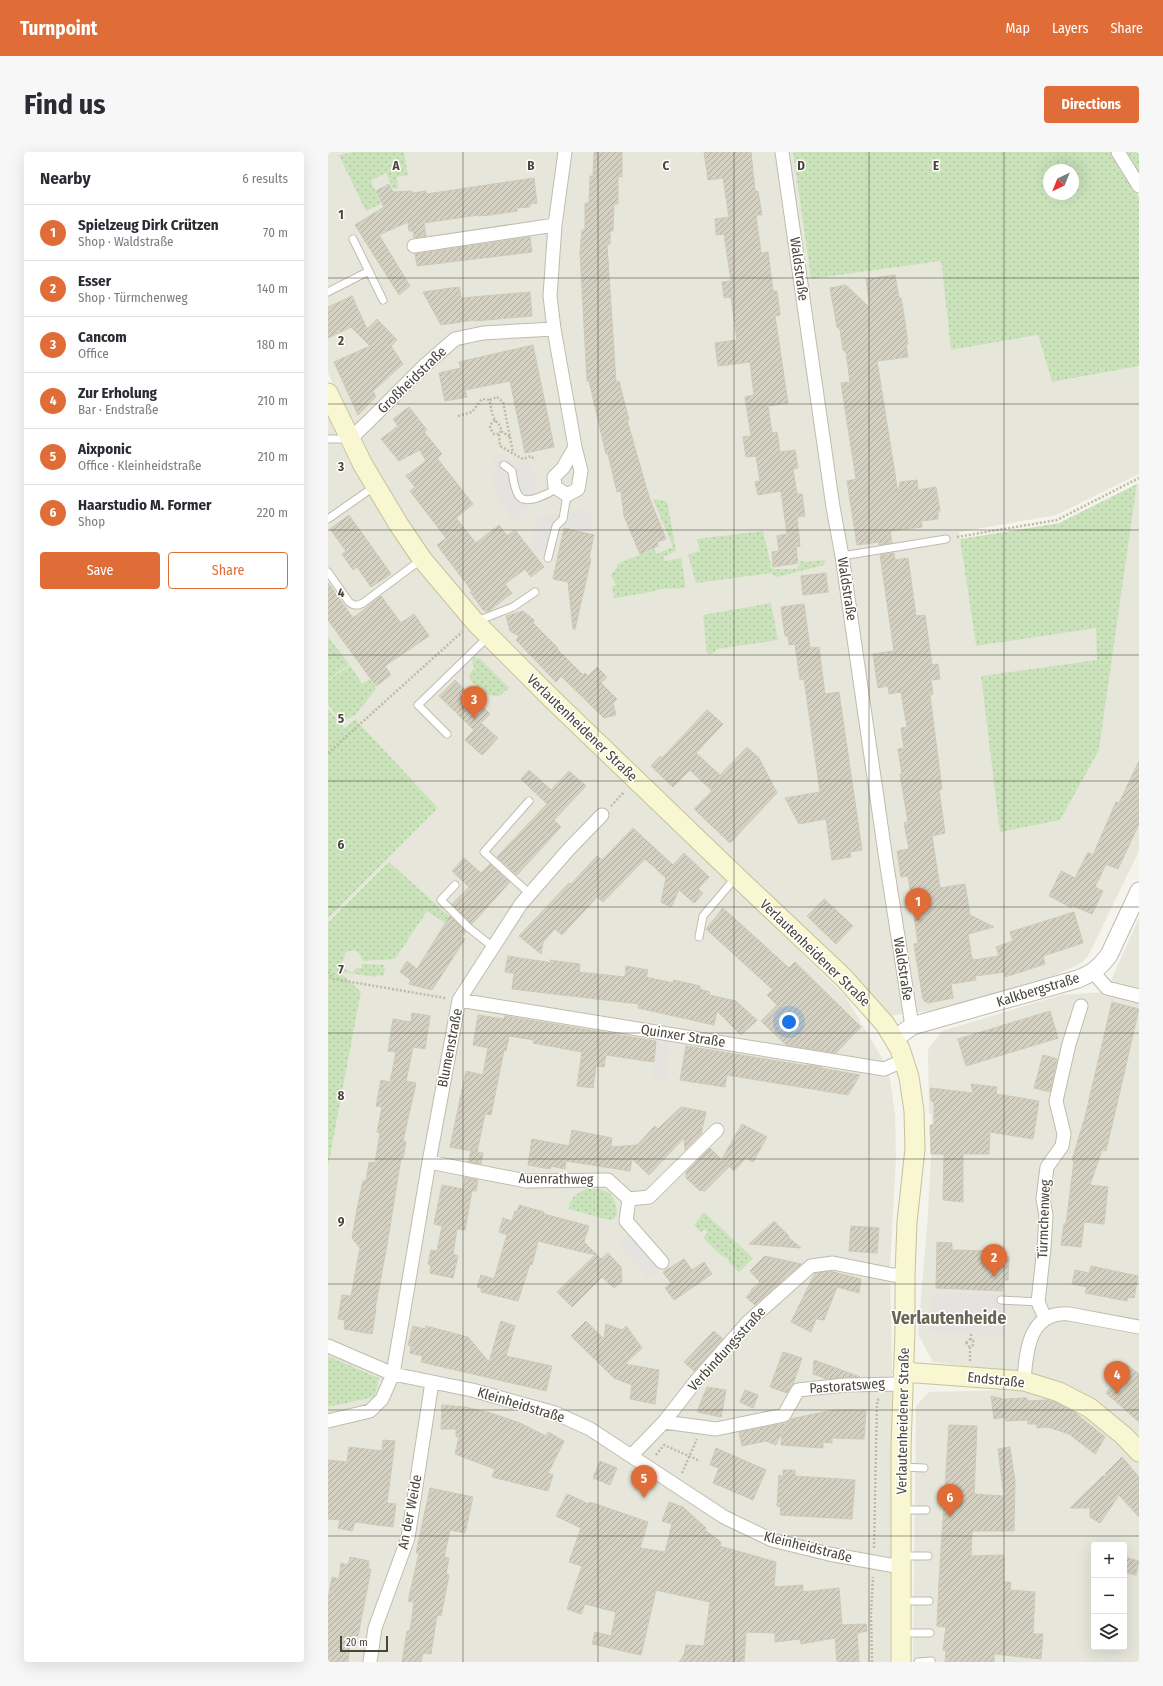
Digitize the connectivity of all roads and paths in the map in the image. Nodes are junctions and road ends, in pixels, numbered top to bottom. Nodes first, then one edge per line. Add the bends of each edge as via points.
1 (565, 152) edge
2 (782, 152) edge
3 (1118, 152) edge
4 (1139, 186) edge
5 (555, 225) junction
6 (353, 239) dead end
7 (414, 246) dead end
8 (369, 271) junction
9 (328, 292) edge
10 (384, 300) dead end
11 (554, 329) junction
12 (328, 393) edge
13 (490, 400) junction
14 (458, 416) dead end
15 (495, 420) junction
16 (507, 425) junction
17 (500, 427) junction
18 (501, 431) junction
19 (498, 434) junction
20 (510, 437) junction
21 (328, 439) edge
22 (350, 439) junction
23 (574, 448) junction
24 (513, 453) junction
25 (535, 460) dead end
26 (504, 465) dead end
27 (1139, 478) edge
28 (375, 486) junction
29 (562, 492) junction
30 (328, 519) edge
31 (946, 538) joint
32 (842, 556) junction
33 (548, 558) dead end
34 (422, 559) junction
35 (328, 572) edge
36 (535, 592) dead end
37 (475, 622) junction
38 (489, 636) junction
39 (447, 734) dead end
40 (328, 753) edge
41 (636, 780) junction
42 (529, 801) dead end
43 (602, 815) joint
44 (736, 876) junction
45 (455, 885) dead end
46 (1139, 891) edge
47 (530, 894) junction
48 (699, 937) dead end
49 (493, 947) junction
50 (328, 972) edge
51 (1093, 972) junction
52 (1139, 996) edge
53 (459, 1000) junction
54 (1080, 1006) dead end
55 (912, 1026) junction
56 (895, 1039) junction
57 (905, 1060) junction
58 (717, 1130) dead end
59 (429, 1162) junction
60 (629, 1200) junction
61 (662, 1262) dead end
62 (905, 1274) junction
63 (1001, 1300) dead end
64 (1038, 1302) junction
65 (1045, 1318) junction
66 (1139, 1327) edge
67 (971, 1334) dead end
68 (971, 1340) dead end
69 (328, 1346) edge
70 (393, 1374) junction
71 (898, 1380) junction
72 (1024, 1381) junction
73 (432, 1382) junction
74 (328, 1422) edge
75 (664, 1422) junction
76 (703, 1428) junction
77 (642, 1445) junction
78 (1139, 1452) edge
79 (656, 1455) junction
80 (632, 1456) junction
81 (690, 1457) junction
82 (661, 1459) dead end
83 (700, 1461) dead end
84 (902, 1466) junction
85 (924, 1468) dead end
86 (677, 1470) dead end
87 (901, 1510) junction
88 (926, 1510) dead end
89 (928, 1556) dead end
90 (901, 1561) junction
91 (874, 1562) junction
92 (901, 1601) junction
93 (929, 1601) dead end
94 (901, 1633) junction
95 (930, 1633) dead end
96 (370, 1662) edge
97 (872, 1662) edge
98 (901, 1662) edge
99 (918, 1662) edge
100 (931, 1662) edge

1 - 5 street
2 - 32 street, Waldstraße
3 - 4 street
5 - 7 street
5 - 11 street via 550,296
6 - 8 lane
8 - 9 lane
8 - 10 lane
11 - 22 street, Großheidstraße via 483,333 456,339 423,367
11 - 23 street
12 - 22 main road, Verlautenheidener Straße
13 - 14 path via 482,399 472,412
13 - 15 path
13 - 16 path via 497,396 502,400
15 - 17 path via 499,422
15 - 19 path via 490,428 494,434
16 - 17 path
16 - 20 path
17 - 18 path
18 - 19 path
18 - 20 path
19 - 24 path via 500,446
20 - 24 path
21 - 22 lane
22 - 28 main road, Verlautenheidener Straße
23 - 29 street via 563,468 554,477 555,487
23 - 29 street via 581,471 578,489
24 - 25 path via 522,458 531,456
26 - 29 lane via 512,471 521,498 528,500
27 - 31 path via 1057,520
28 - 30 lane
28 - 34 main road, Verlautenheidener Straße
29 - 33 lane via 563,519 556,526
31 - 32 lane
32 - 55 street, Waldstraße
34 - 35 lane via 358,605 349,602
34 - 37 main road, Verlautenheidener Straße
36 - 37 lane via 513,607
37 - 38 main road, Verlautenheidener Straße
37 - 40 path
38 - 39 lane via 418,705
38 - 41 main road, Verlautenheidener Straße
41 - 43 path
41 - 44 main road, Verlautenheidener Straße
42 - 47 lane via 484,852
43 - 47 street, Blumenstraße
44 - 48 lane via 703,916
44 - 56 main road, Verlautenheidener Straße via 844,978
45 - 49 lane via 441,900
46 - 51 street, Kalkbergstraße via 1109,955
47 - 49 street, Blumenstraße
49 - 53 street, Blumenstraße
50 - 53 path via 334,979
51 - 52 street via 1107,988
51 - 55 street, Kalkbergstraße via 1078,979
53 - 57 street, Quinxer Straße via 884,1069
53 - 59 street, Blumenstraße
54 - 64 street, Türmchenweg via 1056,1101 1064,1134 1062,1146 1047,1167 1043,1199 1046,1215 1044,1248
55 - 56 street, Kalkbergstraße
56 - 57 main road, Verlautenheidener Straße
57 - 62 main road, Verlautenheidener Straße via 914,1111 915,1149 907,1222
58 - 60 street via 650,1197
59 - 60 street, Auenrathweg via 526,1181 608,1180
59 - 70 street, Blumenstraße
60 - 61 street via 626,1221
62 - 71 main road, Verlautenheidener Straße via 905,1330
62 - 75 street, Verbindungsstraße via 893,1275 833,1262 811,1266 748,1322
63 - 64 lane
64 - 65 street, Türmchenweg
65 - 66 street via 1059,1313
65 - 72 street via 1038,1323 1034,1332 1026,1361
67 - 68 path
69 - 70 street, Kleinheidstraße
70 - 73 street, Kleinheidstraße
70 - 74 street via 382,1399 370,1412
71 - 72 main road, Endstraße
71 - 76 street, Pastoratsweg via 798,1390 784,1415 716,1429
71 - 84 main road, Verlautenheidener Straße
71 - 91 path via 877,1401
72 - 78 main road, Endstraße via 1059,1392 1090,1408
73 - 80 street, Kleinheidstraße via 555,1412 590,1429
73 - 96 street, An der Weide via 408,1538 375,1628
75 - 76 street, Pastoratsweg
75 - 77 street, Verbindungsstraße
76 - 81 path
77 - 79 path
77 - 80 street, Verbindungsstraße
79 - 81 path via 664,1445
79 - 82 path
80 - 91 street, Kleinheidstraße via 724,1517 772,1540
81 - 83 path
81 - 86 path via 682,1474
84 - 85 lane
84 - 87 main road, Verlautenheidener Straße
87 - 88 lane
87 - 90 main road, Verlautenheidener Straße
89 - 90 lane
90 - 91 street, Kleinheidstraße
90 - 92 main road, Verlautenheidener Straße
91 - 97 path
92 - 93 lane
92 - 94 main road, Verlautenheidener Straße
94 - 95 lane
94 - 98 main road, Verlautenheidener Straße
99 - 100 lane

